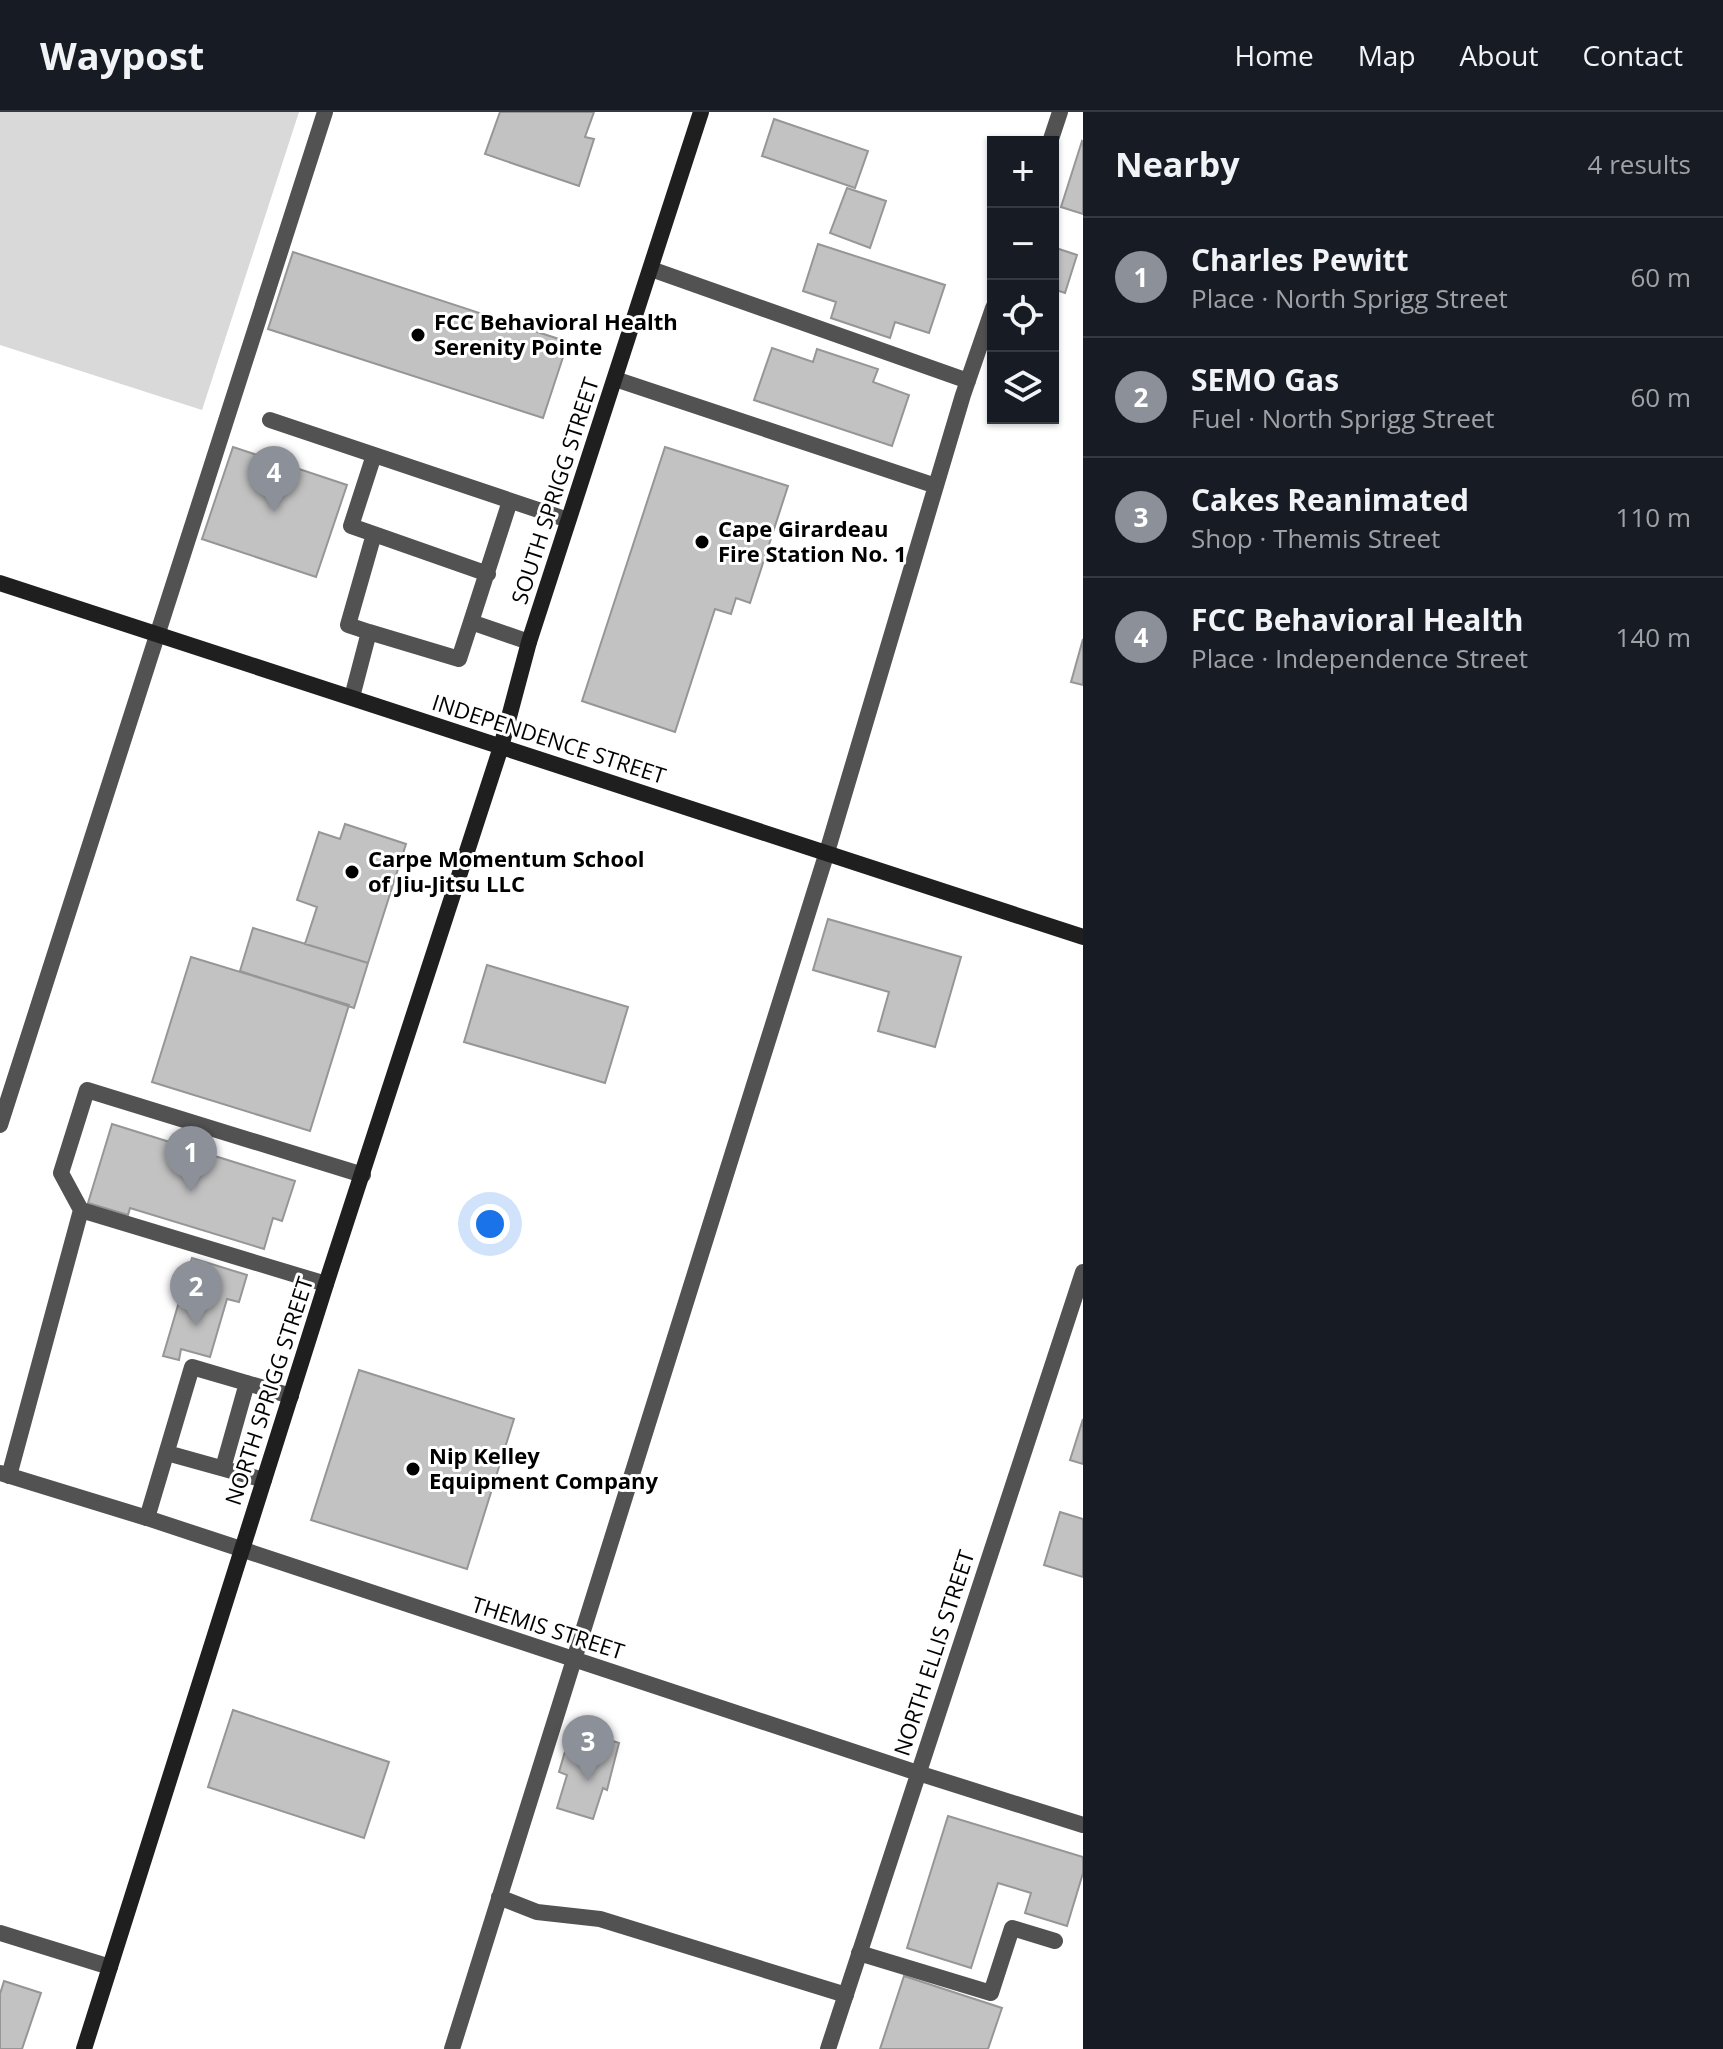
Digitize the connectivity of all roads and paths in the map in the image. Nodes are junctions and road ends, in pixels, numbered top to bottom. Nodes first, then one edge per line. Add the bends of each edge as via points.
1 (325, 112) edge
2 (701, 112) edge
3 (1060, 112) edge
4 (1052, 136) edge
5 (651, 269) junction
6 (987, 326) edge
7 (615, 379) junction
8 (968, 381) junction
9 (270, 420) dead end
10 (374, 455) junction
11 (936, 486) junction
12 (510, 501) junction
13 (568, 520) junction
14 (374, 534) junction
15 (488, 574) junction
16 (0, 583) edge
17 (471, 622) junction
18 (369, 632) junction
19 (156, 634) junction
20 (529, 642) junction
21 (352, 697) junction
22 (501, 747) junction
23 (827, 852) junction
24 (1083, 937) edge
25 (0, 1125) edge
26 (363, 1175) junction
27 (81, 1210) junction
28 (1083, 1272) edge
29 (326, 1284) junction
30 (247, 1383) junction
31 (291, 1396) junction
32 (167, 1453) junction
33 (223, 1468) junction
34 (4, 1474) edge
35 (264, 1480) junction
36 (147, 1518) junction
37 (242, 1550) junction
38 (573, 1660) junction
39 (918, 1773) junction
40 (1083, 1825) edge
41 (499, 1897) junction
42 (0, 1933) edge
43 (1055, 1941) dead end
44 (859, 1953) junction
45 (110, 1967) junction
46 (846, 1995) junction
47 (84, 2049) edge
48 (452, 2049) edge
49 (828, 2049) edge

1 - 19 street
2 - 5 main road, SOUTH SPRIGG STREET
3 - 4 street
5 - 7 main road, SOUTH SPRIGG STREET
5 - 8 street
6 - 8 street
7 - 11 street
7 - 13 main road, SOUTH SPRIGG STREET
8 - 11 street
9 - 10 street
10 - 12 street
10 - 14 street via 351,526
11 - 23 street
12 - 13 street
12 - 15 street
13 - 20 main road, SOUTH SPRIGG STREET
14 - 15 street
14 - 18 street via 348,625
15 - 17 street
16 - 19 main road, INDEPENDENCE STREET
17 - 18 street via 459,659
17 - 20 street
18 - 21 street
19 - 21 main road, INDEPENDENCE STREET
19 - 25 street
20 - 22 main road, SOUTH SPRIGG STREET
21 - 22 main road, INDEPENDENCE STREET
22 - 23 main road, INDEPENDENCE STREET
22 - 26 main road, NORTH SPRIGG STREET
23 - 24 main road, INDEPENDENCE STREET
23 - 38 street
26 - 27 street via 87,1090 61,1173
26 - 29 main road, NORTH SPRIGG STREET
27 - 29 street
27 - 34 street
28 - 39 street, NORTH ELLIS STREET
29 - 31 main road, NORTH SPRIGG STREET
30 - 31 street
30 - 32 street via 192,1367
30 - 33 street
31 - 35 main road, NORTH SPRIGG STREET
32 - 33 street
32 - 36 street
33 - 35 street
34 - 36 street, THEMIS STREET
35 - 37 main road, NORTH SPRIGG STREET
36 - 37 street, THEMIS STREET
37 - 38 street, THEMIS STREET
37 - 45 main road, NORTH SPRIGG STREET
38 - 39 street, THEMIS STREET
38 - 41 street
39 - 40 street, THEMIS STREET
39 - 44 street, NORTH ELLIS STREET
41 - 46 street via 537,1912 600,1919
41 - 48 street
42 - 45 street
43 - 44 street via 1012,1928 991,1993
44 - 46 street, NORTH ELLIS STREET
45 - 47 main road, NORTH SPRIGG STREET
46 - 49 street, NORTH ELLIS STREET

